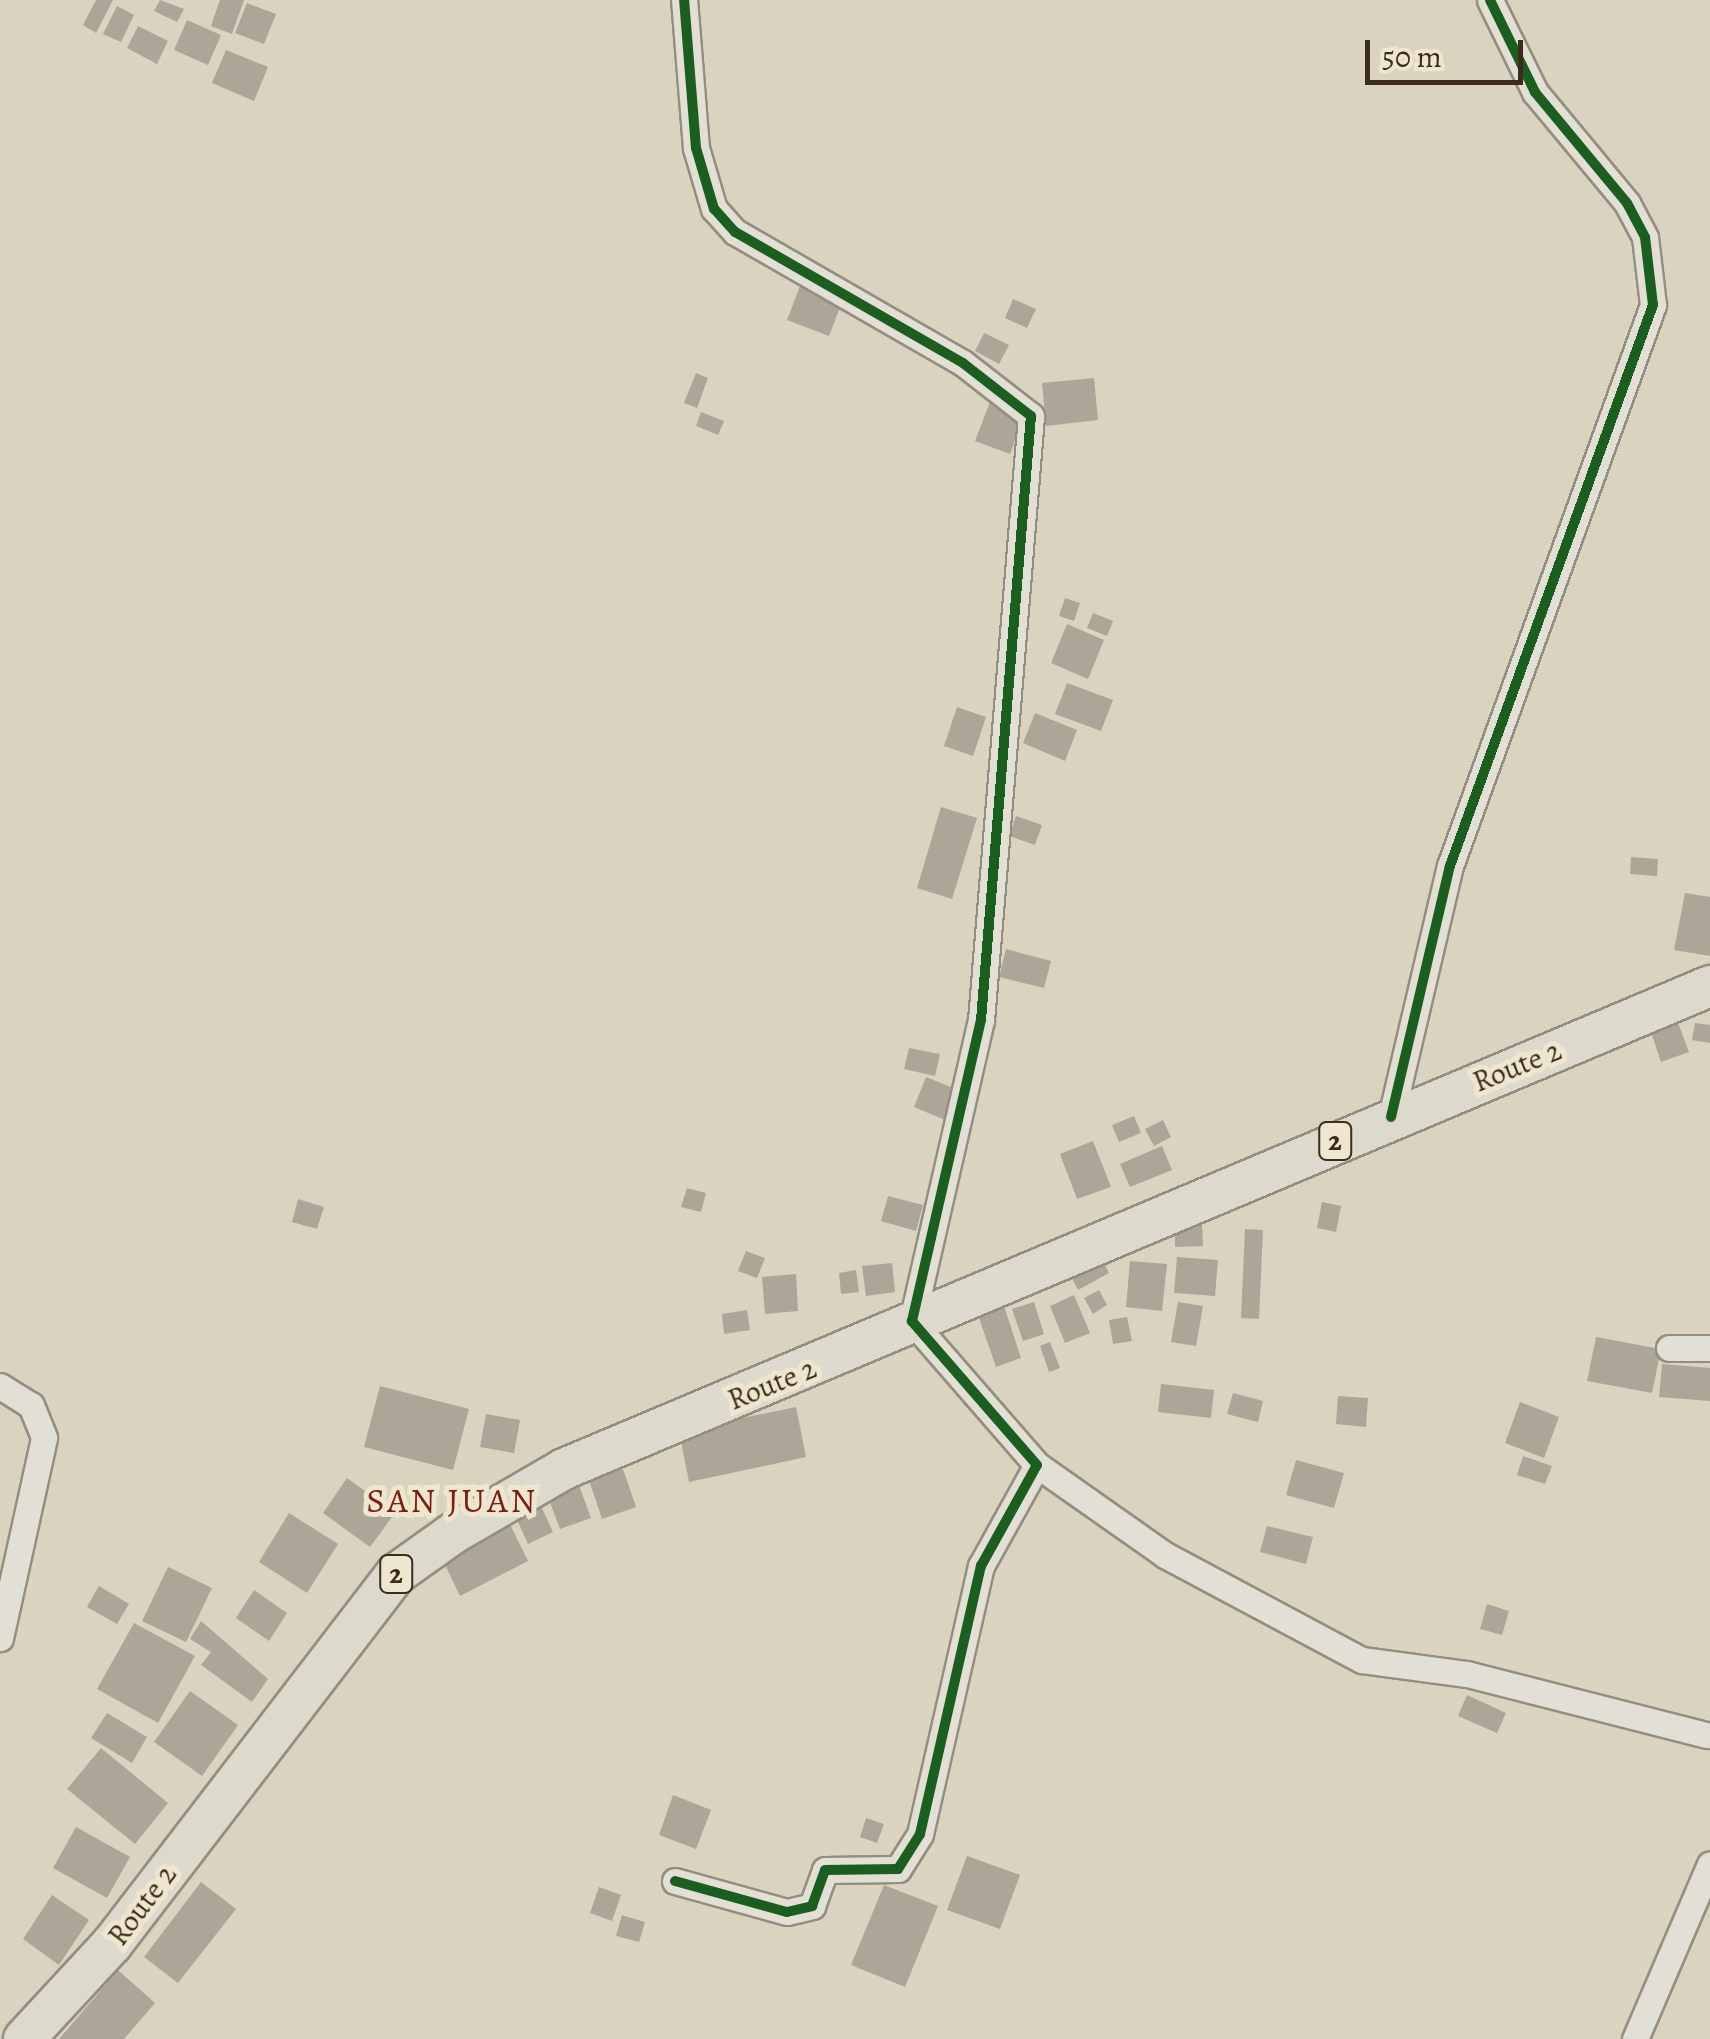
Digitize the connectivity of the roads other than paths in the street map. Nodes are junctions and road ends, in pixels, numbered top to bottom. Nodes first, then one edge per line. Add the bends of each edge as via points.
1 (684, 0) edge
2 (1490, 0) edge
3 (1710, 986) edge
4 (1391, 1118) junction
5 (935, 1311) junction
6 (1669, 1348) dead end
7 (1710, 1348) edge
8 (0, 1386) edge
9 (1037, 1464) junction
10 (0, 1638) edge
11 (1709, 1740) edge
12 (1710, 1864) edge
13 (675, 1881) dead end
14 (24, 2039) edge
15 (1635, 2039) edge

1 - 5 street via 696,148 714,210 734,232 963,363 1031,416 981,1020
2 - 4 street via 1535,92 1627,202 1650,254 1653,305 1450,866
3 - 4 highway, Route 2 / 2
4 - 5 highway, Route 2 / 2
5 - 9 street
5 - 14 highway, Route 2 / 2 via 564,1469 396,1574 112,1944
6 - 7 street
8 - 10 street via 31,1405 44,1438
9 - 11 street via 1208,1581 1362,1660 1503,1682
9 - 13 street via 981,1566 920,1834 898,1869 824,1870 812,1906 787,1912
12 - 15 street

